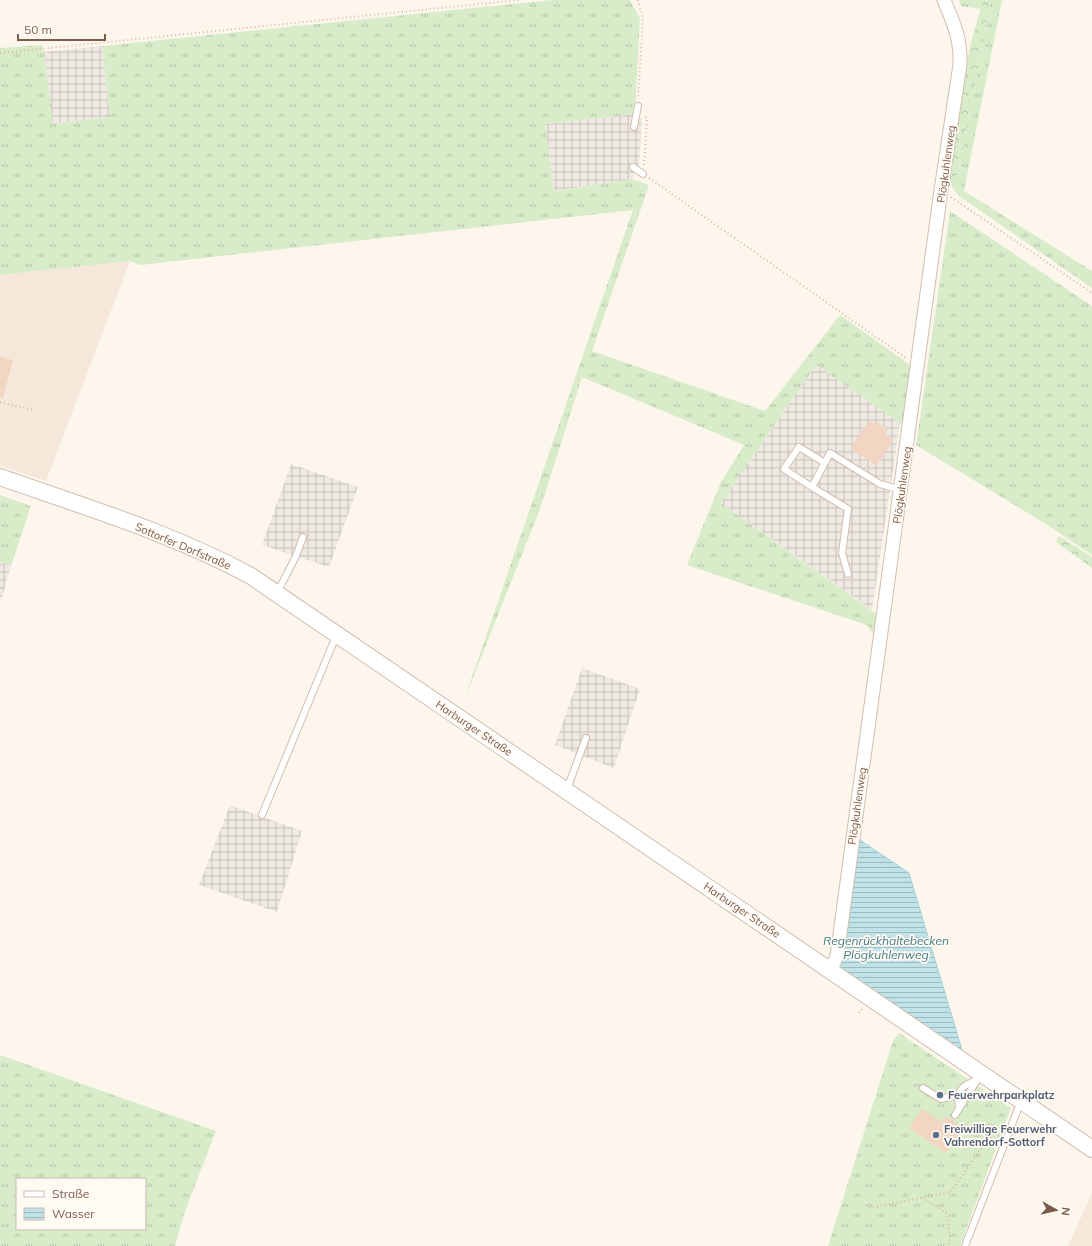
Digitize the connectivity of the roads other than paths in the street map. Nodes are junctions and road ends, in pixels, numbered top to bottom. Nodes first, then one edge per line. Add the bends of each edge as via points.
1 (944, 0) edge
2 (638, 106) road end
3 (634, 128) dead end
4 (633, 167) dead end
5 (643, 174) road end
6 (825, 463) junction
7 (0, 477) edge
8 (812, 487) junction
9 (901, 490) junction
10 (303, 537) dead end
11 (848, 574) dead end
12 (277, 593) junction
13 (337, 634) junction
14 (391, 671) joint
15 (586, 738) dead end
16 (566, 791) junction
17 (262, 815) dead end
18 (830, 971) junction
19 (978, 1077) junction
20 (923, 1088) dead end
21 (957, 1095) junction
22 (1021, 1101) junction
23 (959, 1108) junction
24 (955, 1115) dead end
25 (1092, 1149) edge
26 (965, 1246) edge

1 - 9 street, Plögkuhlenweg via 957,31 961,48 960,65
2 - 3 lane
4 - 5 lane
6 - 8 lane
6 - 8 lane via 799,446 784,469
6 - 9 lane via 830,453 880,484
7 - 12 street, Sottorfer Dorfstraße via 187,544 220,559
8 - 11 lane via 848,510 842,553
9 - 18 street, Plögkuhlenweg via 836,956
10 - 12 lane
12 - 13 street, Sottorfer Dorfstraße
13 - 14 street, Sottorfer Dorfstraße
13 - 17 lane
14 - 16 street, Harburger Straße
15 - 16 lane
16 - 18 street, Harburger Straße
18 - 19 street, Harburger Straße
19 - 21 lane via 963,1086
19 - 22 street, Harburger Straße
19 - 23 lane
20 - 21 lane via 941,1099
21 - 23 lane
22 - 25 street, Harburger Straße
22 - 26 lane
23 - 24 lane

